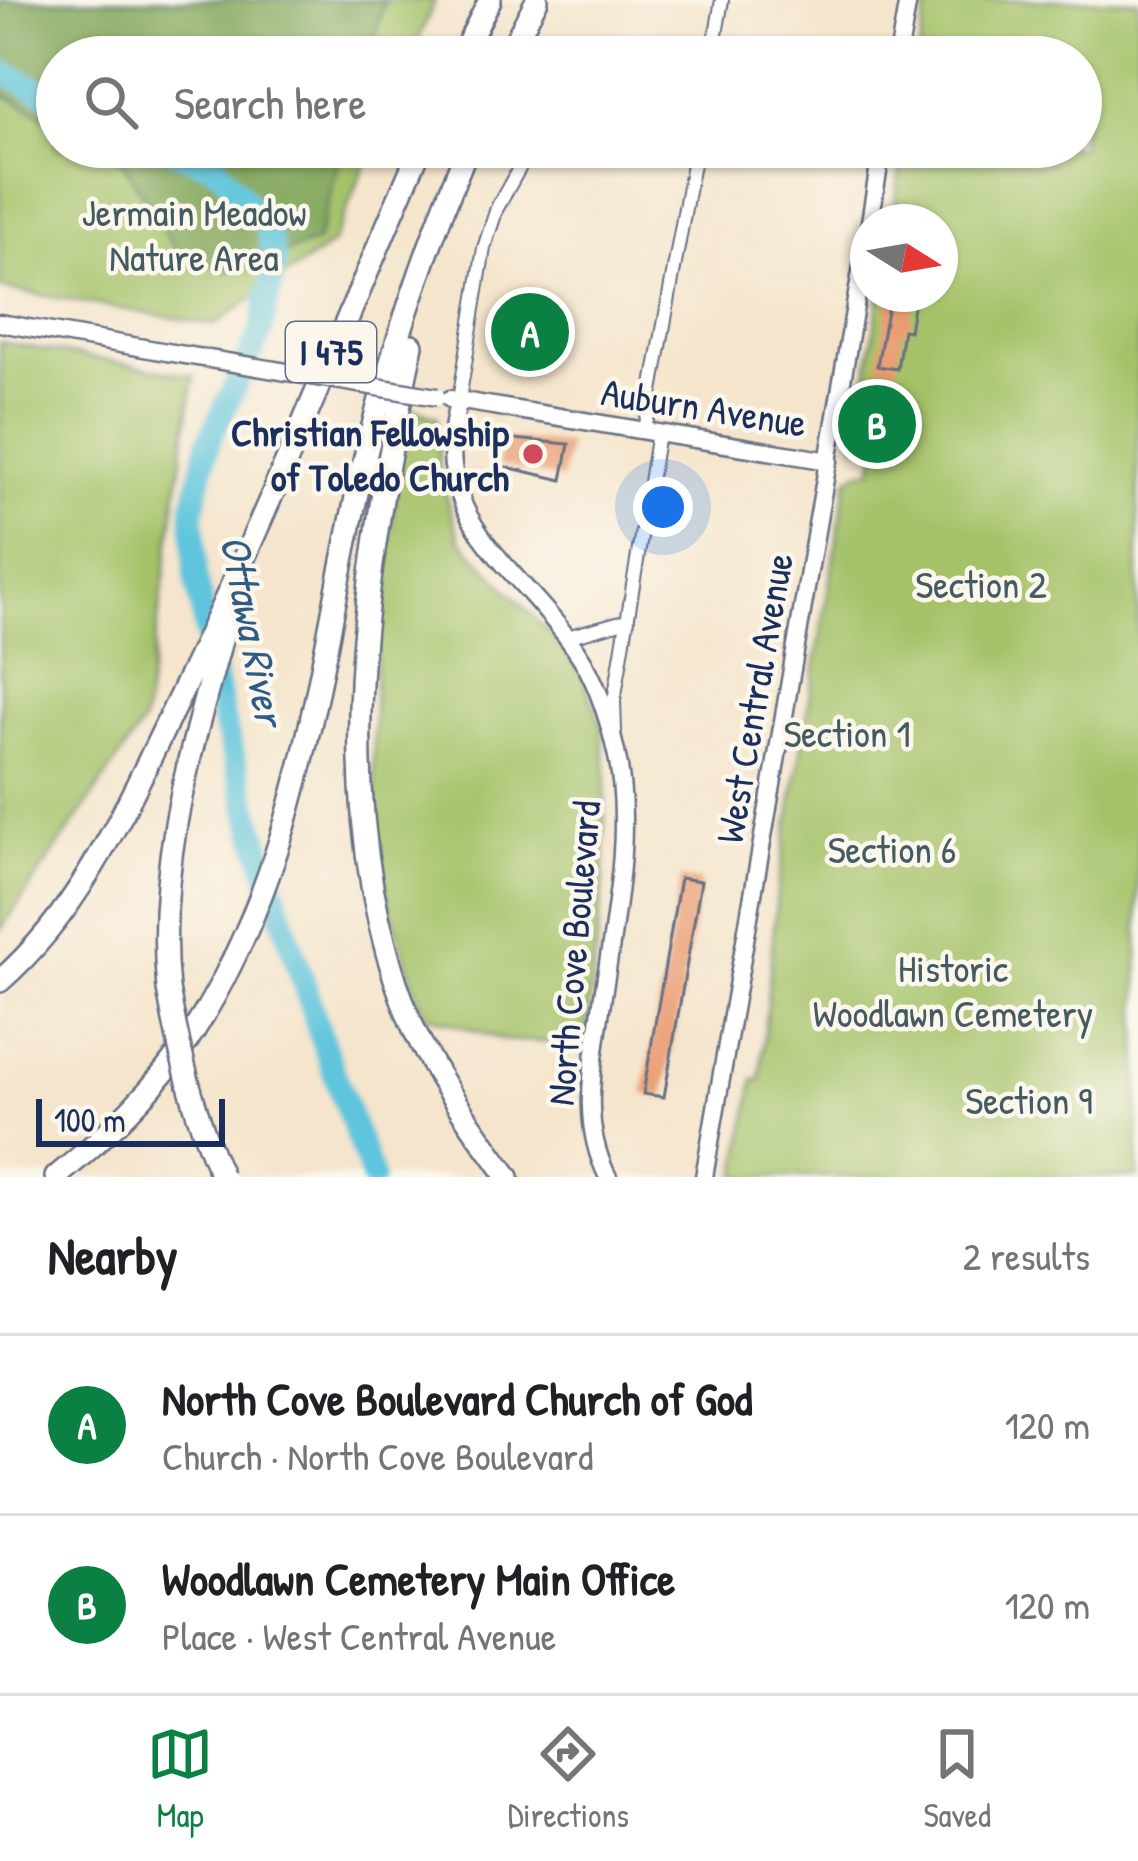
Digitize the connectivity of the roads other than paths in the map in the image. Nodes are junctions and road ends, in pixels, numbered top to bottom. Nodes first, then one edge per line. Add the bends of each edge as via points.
1 (490, 0) edge
2 (537, 0) edge
3 (722, 0) edge
4 (908, 0) edge
5 (472, 36) edge
6 (519, 36) edge
7 (716, 36) edge
8 (902, 36) edge
9 (412, 168) edge
10 (460, 168) edge
11 (519, 168) edge
12 (693, 168) edge
13 (878, 168) edge
14 (872, 204) edge
15 (435, 233) junction
16 (854, 312) edge
17 (0, 323) edge
18 (459, 400) junction
19 (652, 432) junction
20 (829, 460) junction
21 (242, 567) junction
22 (628, 620) junction
23 (567, 637) junction
24 (616, 750) junction
25 (0, 982) edge
26 (56, 1177) edge
27 (222, 1177) edge
28 (508, 1177) edge
29 (608, 1177) edge
30 (704, 1177) edge

1 - 5 highway
2 - 6 highway
3 - 7 street
4 - 8 street
9 - 21 highway, I 475
10 - 15 highway
11 - 18 street, North Cove Boulevard via 484,248
12 - 19 street
13 - 14 street
15 - 26 highway via 370,440 272,874 192,1034 151,1088
15 - 28 highway via 373,553 360,706 367,849 408,1016
16 - 20 street, West Central Avenue
17 - 18 street, Auburn Avenue, bridge
18 - 19 street, Auburn Avenue
18 - 23 street, North Cove Boulevard via 451,454 459,502 477,535
19 - 20 street, Auburn Avenue
19 - 22 street
20 - 30 street, West Central Avenue
21 - 25 highway via 124,813 79,889
21 - 27 highway, bridge via 175,820 164,921 185,1077
22 - 23 street
22 - 24 street via 614,701
23 - 24 street, North Cove Boulevard via 590,673
24 - 29 street, North Cove Boulevard via 617,886 590,1107

